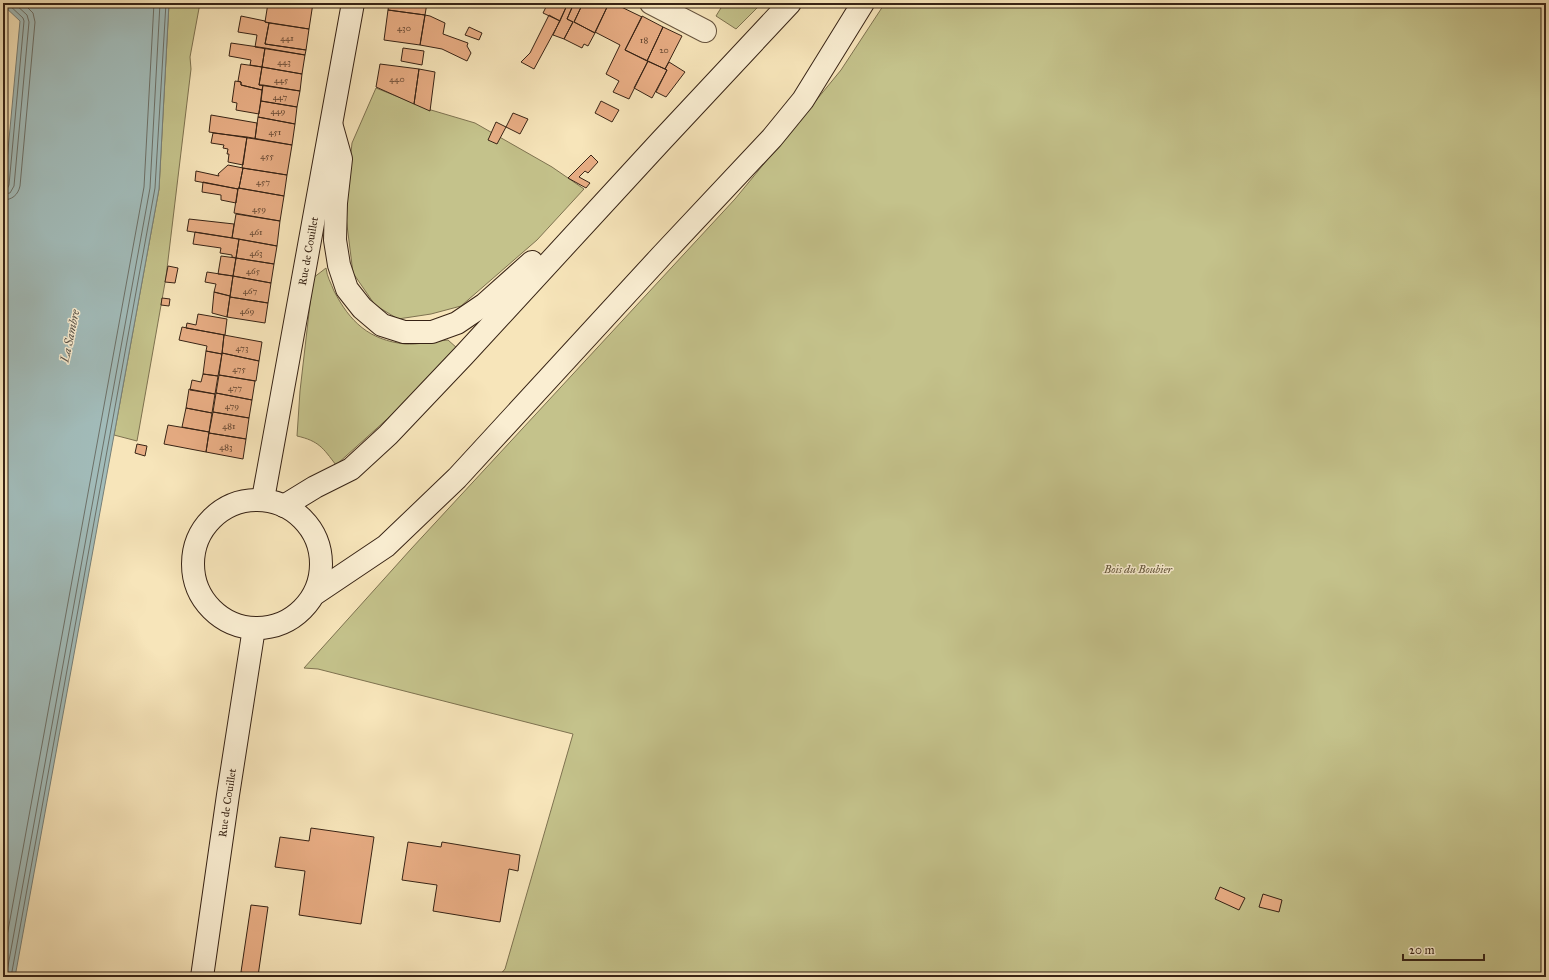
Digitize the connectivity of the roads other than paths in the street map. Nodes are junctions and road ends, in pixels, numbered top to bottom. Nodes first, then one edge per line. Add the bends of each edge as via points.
1 (353, 3) edge
2 (651, 3) edge
3 (790, 3) edge
4 (863, 3) edge
5 (705, 31) dead end
6 (330, 122) junction
7 (608, 199) junction
8 (263, 499) junction
9 (284, 506) junction
10 (316, 593) junction
11 (254, 628) junction
12 (202, 977) edge

1 - 6 main road, Rue de Couillet
2 - 5 main road
3 - 7 main road
4 - 10 main road via 803,100 772,138 456,478 386,546
6 - 7 main road via 341,159 335,240 347,289 362,308 382,325 404,332 432,332 456,323 510,283 571,223
6 - 8 main road, Rue de Couillet
7 - 9 main road via 388,435 351,469
8 - 9 main road
8 - 11 main road via 240,502 220,512 204,528 195,548 194,578 203,599 218,616 238,626
9 - 10 main road via 307,524 318,543 322,565
10 - 11 main road via 300,612 281,624
11 - 12 main road, Rue de Couillet

